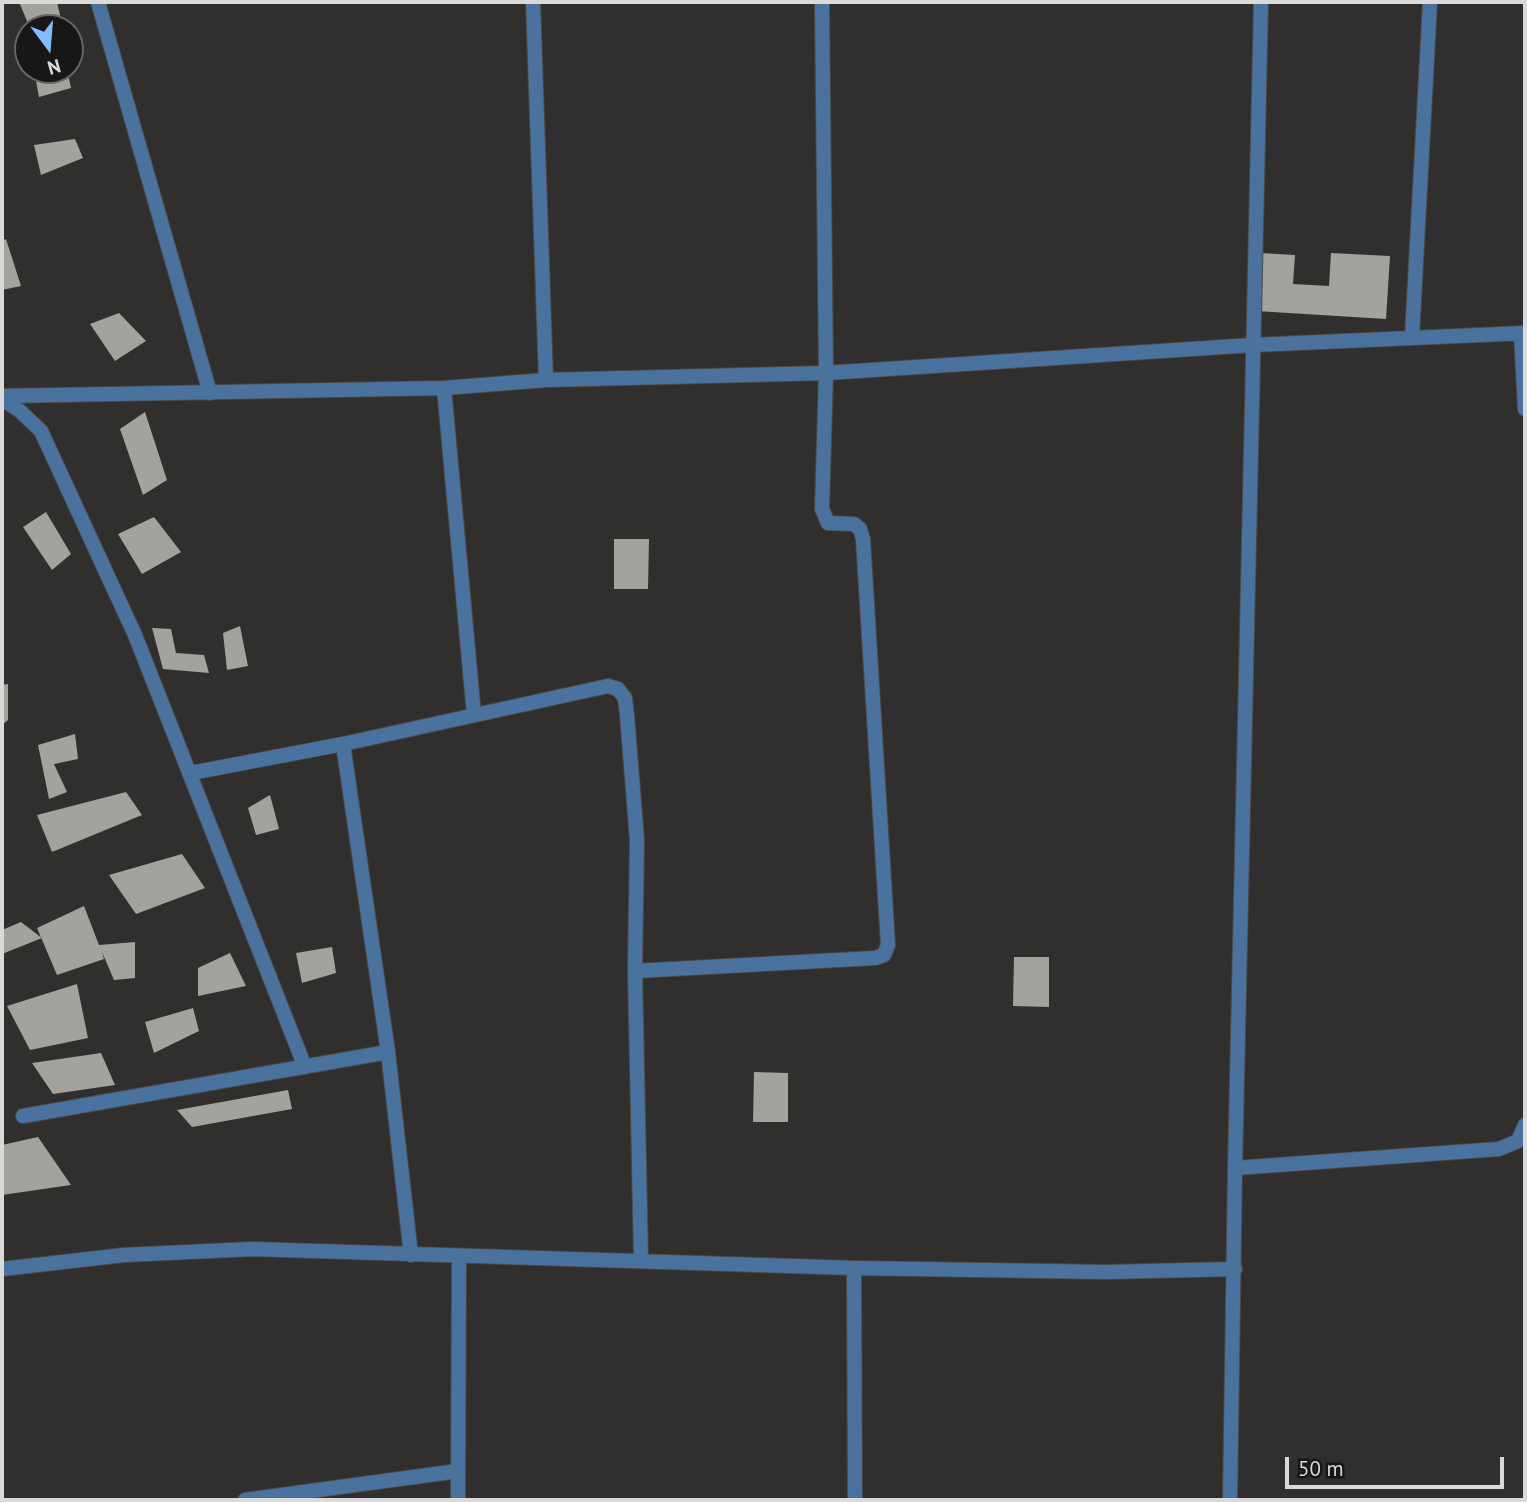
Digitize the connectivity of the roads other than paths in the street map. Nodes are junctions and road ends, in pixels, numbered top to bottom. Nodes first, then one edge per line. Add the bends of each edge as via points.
1 (98, 2) edge
2 (533, 2) edge
3 (822, 2) edge
4 (1261, 2) edge
5 (1430, 2) edge
6 (1523, 333) edge
7 (1412, 337) junction
8 (1253, 345) junction
9 (826, 373) junction
10 (547, 380) junction
11 (444, 388) junction
12 (210, 393) junction
13 (2, 398) edge
14 (1525, 410) edge
15 (474, 715) junction
16 (343, 744) junction
17 (191, 773) junction
18 (635, 971) junction
19 (388, 1052) junction
20 (305, 1067) junction
21 (23, 1116) dead end
22 (1525, 1125) edge
23 (1235, 1168) junction
24 (411, 1255) junction
25 (459, 1256) junction
26 (641, 1260) junction
27 (854, 1268) junction
28 (2, 1269) edge
29 (1235, 1269) junction
30 (458, 1471) junction
31 (245, 1500) edge
32 (458, 1500) edge
33 (855, 1500) edge
34 (1230, 1500) edge

1 - 12 street
2 - 10 street
3 - 9 street
4 - 8 street
5 - 7 street
6 - 7 street
6 - 14 street
7 - 8 street
8 - 9 street
8 - 23 street
9 - 10 street
9 - 18 street via 822,509 828,523 854,524 863,539 888,945 884,954 875,958
10 - 11 street
11 - 12 street
11 - 15 street
12 - 13 street
13 - 17 street via 41,431 135,635
15 - 16 street
15 - 18 street via 608,685 625,698 636,840
16 - 17 street
16 - 19 street
17 - 20 street
18 - 26 street
19 - 20 street
19 - 24 street
20 - 21 street
22 - 23 street via 1518,1141 1499,1149
23 - 29 street
24 - 25 street
24 - 28 street via 253,1249 124,1255
25 - 26 street
25 - 30 street
26 - 27 street
27 - 29 street
27 - 33 street
29 - 34 street
30 - 31 street
30 - 32 street

